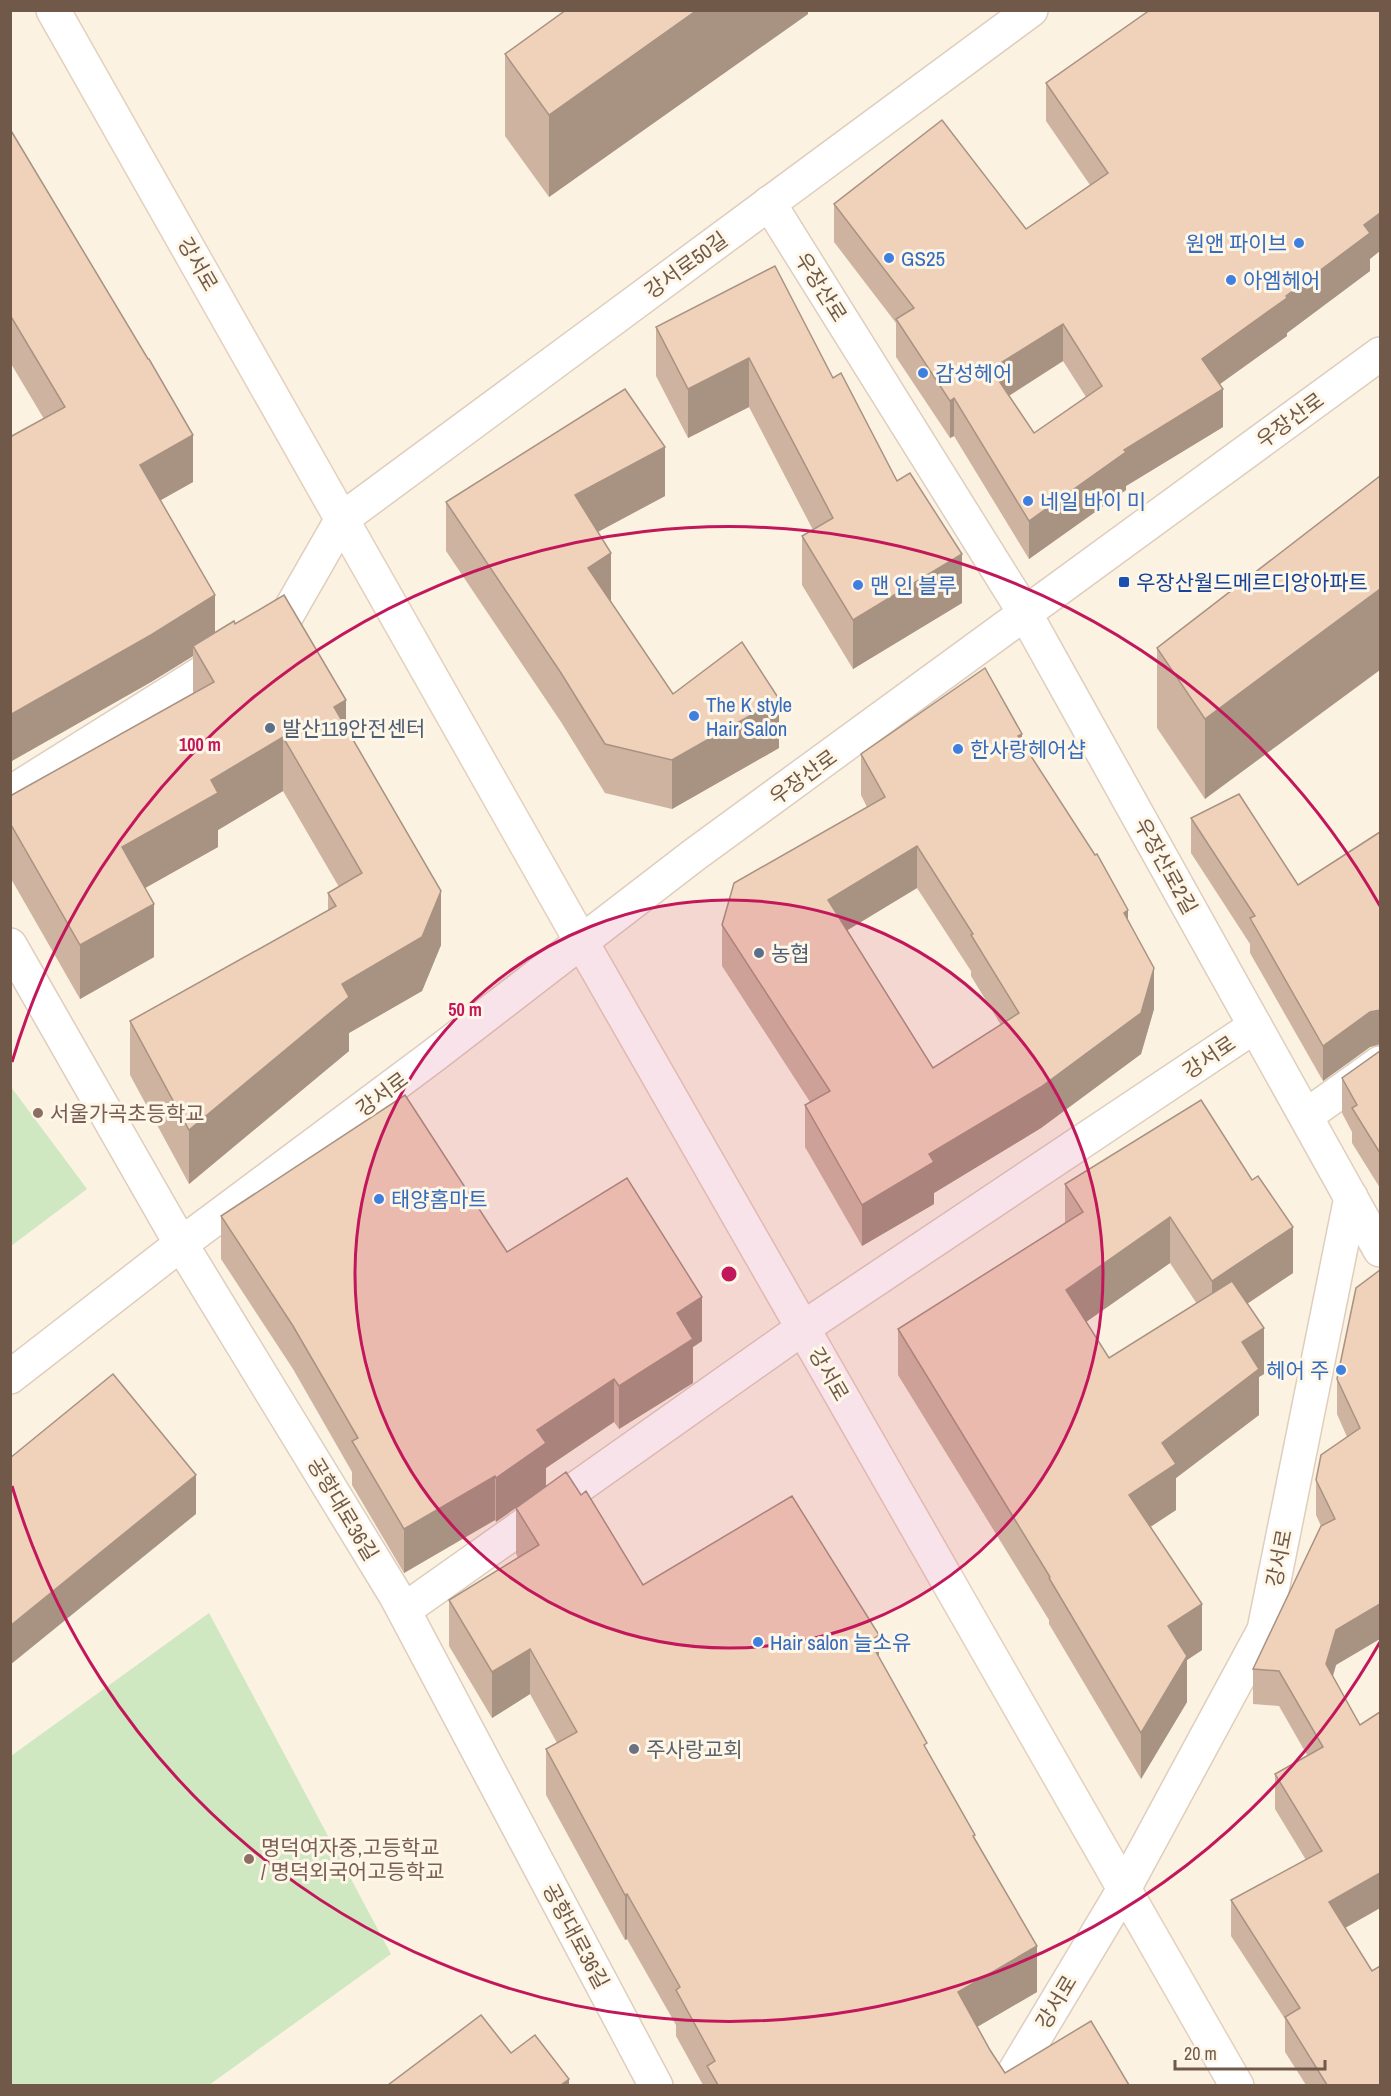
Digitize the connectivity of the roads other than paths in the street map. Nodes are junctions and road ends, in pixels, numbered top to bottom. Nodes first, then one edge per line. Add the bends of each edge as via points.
1 (53, 10) edge
2 (1031, 10) edge
3 (769, 203) junction
4 (1380, 354) edge
5 (342, 519) junction
6 (1026, 615) junction
7 (10, 792) edge
8 (580, 941) junction
9 (10, 945) edge
10 (1255, 1026) junction
11 (1380, 1063) edge
12 (1306, 1116) junction
13 (1351, 1197) junction
14 (181, 1244) junction
15 (1380, 1250) edge
16 (803, 1328) junction
17 (10, 1377) edge
18 (404, 1610) junction
19 (1125, 1889) junction
20 (656, 2085) edge
21 (1006, 2085) edge
22 (1237, 2085) edge

1 - 5 street, 강서로
2 - 3 street, 강서로50길
3 - 5 street, 강서로50길
3 - 6 street, 우장산로
4 - 6 street, 우장산로
5 - 7 street via 283,622
5 - 8 street, 강서로
6 - 8 street, 우장산로
6 - 10 street, 우장산로2길
8 - 14 street, 강서로
8 - 16 street, 강서로
9 - 14 street, 공항대로36길
10 - 12 street, 우장산로2길
10 - 16 street, 강서로
11 - 12 street
12 - 13 street, 우장산로2길
13 - 15 street, 우장산로2길
13 - 19 street, 강서로 via 1264,1630
14 - 17 street, 강서로
14 - 18 street, 공항대로36길
16 - 18 street, 강서로
16 - 19 street, 강서로
18 - 20 street, 공항대로36길
19 - 21 street, 강서로
19 - 22 street, 강서로

